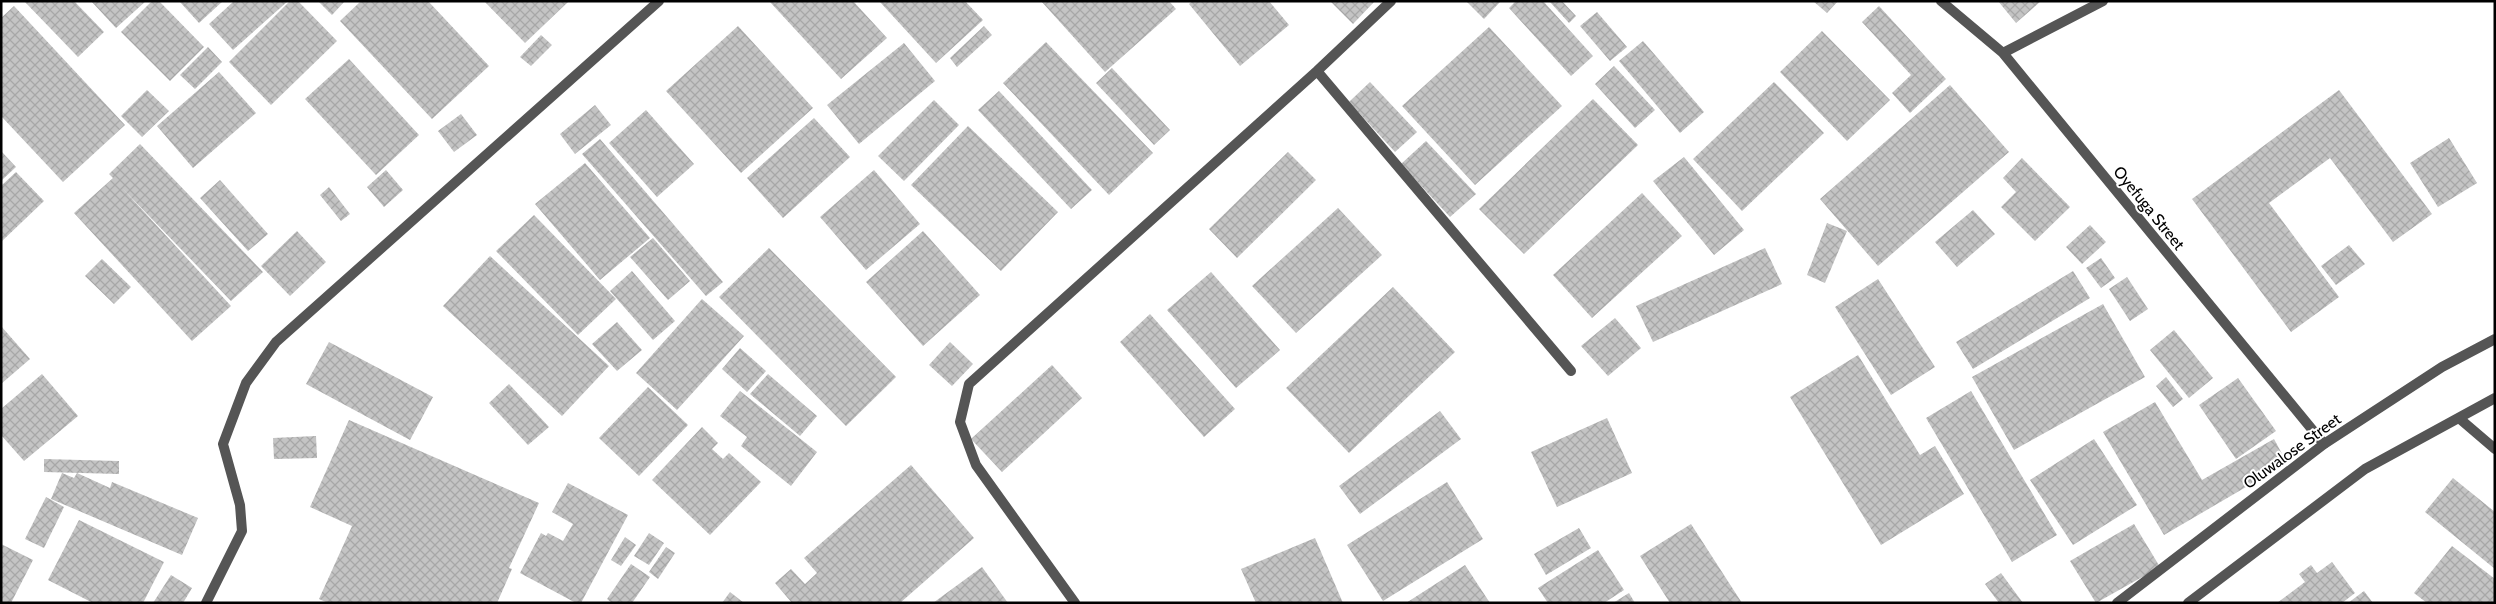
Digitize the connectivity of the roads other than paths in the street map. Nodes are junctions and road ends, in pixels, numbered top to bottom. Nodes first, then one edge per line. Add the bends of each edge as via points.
1 (659, 1) edge
2 (1391, 1) edge
3 (1941, 1) edge
4 (2103, 1) edge
5 (2003, 53) junction
6 (1317, 71) junction
7 (2495, 339) edge
8 (1571, 370) dead end
9 (2495, 398) edge
10 (2460, 419) junction
11 (2324, 444) junction
12 (2495, 449) edge
13 (206, 603) edge
14 (1075, 603) edge
15 (2117, 603) edge
16 (2188, 603) edge

1 - 13 street via 276,342 263,359 246,383 224,444 240,505 242,532
2 - 6 street
3 - 5 street, Oyefuga Street
4 - 5 street
5 - 11 street, Oyefuga Street
6 - 8 street
6 - 14 street via 969,384 960,422 976,465
7 - 11 street, Oluwalose Street via 2442,367
9 - 10 street
10 - 12 street
10 - 16 street via 2364,469
11 - 15 street, Oluwalose Street

